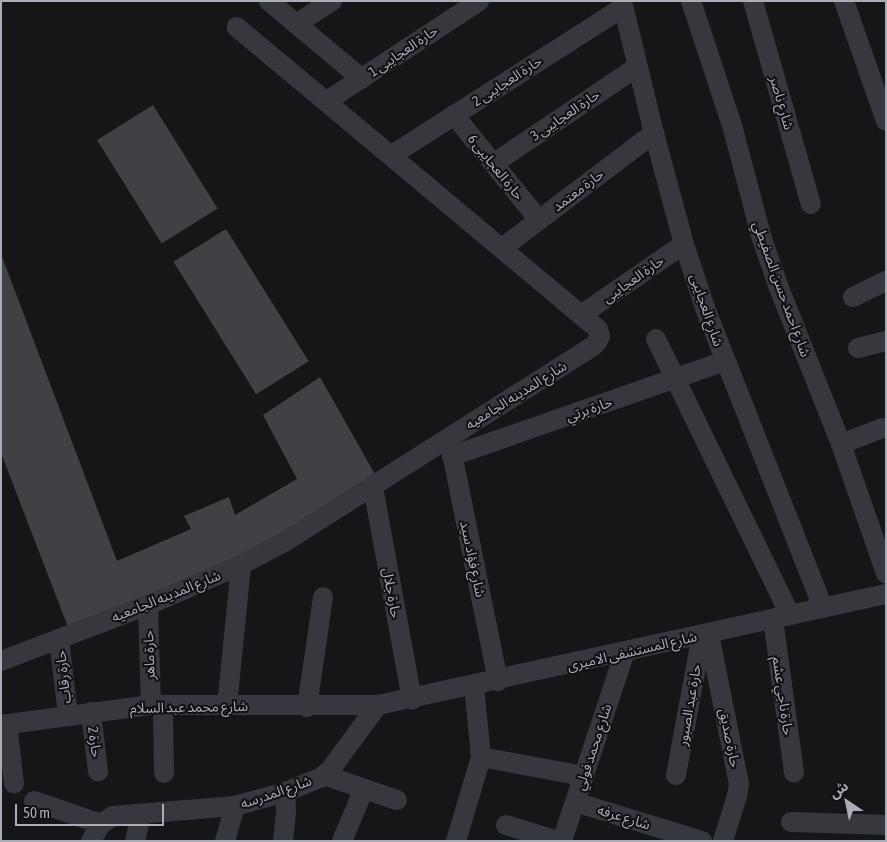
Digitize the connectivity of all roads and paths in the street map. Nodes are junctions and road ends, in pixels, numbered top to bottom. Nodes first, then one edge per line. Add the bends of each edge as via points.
1 (269, 1) edge
2 (332, 1) edge
3 (479, 1) edge
4 (691, 1) edge
5 (753, 1) edge
6 (844, 1) edge
7 (622, 4) edge
8 (296, 24) junction
9 (236, 27) dead end
10 (637, 67) junction
11 (362, 78) junction
12 (327, 101) junction
13 (454, 115) junction
14 (886, 121) edge
15 (654, 133) junction
16 (392, 155) junction
17 (493, 164) junction
18 (811, 204) dead end
19 (539, 220) junction
20 (684, 244) junction
21 (502, 248) junction
22 (886, 281) edge
23 (853, 297) dead end
24 (581, 315) junction
25 (656, 339) dead end
26 (886, 341) edge
27 (858, 348) dead end
28 (725, 360) junction
29 (675, 379) junction
30 (883, 428) dead end
31 (841, 444) junction
32 (451, 447) junction
33 (373, 487) junction
34 (241, 565) junction
35 (886, 573) edge
36 (886, 594) edge
37 (323, 597) dead end
38 (148, 605) junction
39 (823, 608) junction
40 (782, 617) junction
41 (706, 634) junction
42 (59, 639) junction
43 (625, 652) junction
44 (1, 661) edge
45 (498, 681) junction
46 (474, 686) junction
47 (412, 699) junction
48 (157, 705) junction
49 (378, 705) junction
50 (226, 706) junction
51 (307, 707) junction
52 (91, 712) junction
53 (68, 716) junction
54 (4, 724) edge
55 (481, 757) junction
56 (98, 772) dead end
57 (164, 773) dead end
58 (794, 773) dead end
59 (324, 775) junction
60 (676, 775) dead end
61 (584, 776) junction
62 (14, 784) dead end
63 (364, 789) junction
64 (285, 792) junction
65 (34, 800) dead end
66 (398, 800) dead end
67 (575, 802) junction
68 (234, 806) junction
69 (141, 814) junction
70 (791, 822) dead end
71 (506, 825) dead end
72 (886, 825) edge
73 (95, 836) edge
74 (524, 836) edge
75 (678, 837) edge
76 (231, 839) edge
77 (135, 841) edge
78 (283, 841) edge
79 (342, 841) edge
80 (456, 841) edge
81 (557, 841) edge
82 (562, 841) edge
83 (702, 841) edge
84 (724, 841) edge

1 - 8 street
2 - 8 street
3 - 11 street, حارة العجايبى 1
4 - 31 street, شارع احمد حسن الصفيطي via 733,129 768,256
5 - 18 street, شارع ناصر
6 - 14 street
7 - 10 street, شارع العجايبى
7 - 13 street, حارة العجايبى 2
8 - 11 street
9 - 12 street, شارع المدينه الجامعيه
10 - 15 street, شارع العجايبى
10 - 17 street, حارة العجايبى 3
11 - 12 street, حارة العجايبى 1
12 - 16 street, شارع المدينه الجامعيه
13 - 16 street, حارة العجايبى 2
13 - 17 street, حارة العجايبى 6
15 - 19 street, حارة معتمد
15 - 20 street, شارع العجايبى
16 - 21 street, شارع المدينه الجامعيه
17 - 19 street, حارة العجايبى 6
19 - 21 street, حارة معتمد
20 - 24 street, حارة العجايبى
20 - 28 street, شارع العجايبى
21 - 24 street, شارع المدينه الجامعيه
22 - 23 street
24 - 32 street, شارع المدينه الجامعيه via 598,330 597,342
25 - 29 street, حارة ناجي عشم
26 - 27 street
28 - 29 street, حارة برتي
28 - 39 street, شارع العجايبى
29 - 32 street, حارة برتي
29 - 40 street, حارة ناجي عشم
30 - 31 street
31 - 35 street, شارع احمد حسن الصفيطي
32 - 33 street, شارع المدينه الجامعيه
32 - 45 street, شارع فؤاد سيد
33 - 34 street, شارع المدينه الجامعيه
33 - 47 street, حارة جلال
34 - 38 street, شارع المدينه الجامعيه
34 - 50 street
36 - 39 street, شارع المستشفى الاميرى
37 - 51 street
38 - 42 street, شارع المدينه الجامعيه
38 - 48 street, حارة ماهر
39 - 40 street, شارع المستشفى الاميرى
40 - 41 street, شارع المستشفى الاميرى
40 - 58 street, حارة ناجي عشم
41 - 43 street, شارع المستشفى الاميرى
41 - 60 street, حارة عبد الصبور
41 - 84 street, حارة صديق via 739,784
42 - 44 street, شارع المدينه الجامعيه
42 - 53 street, حارة رقاب
43 - 45 street, شارع المستشفى الاميرى
43 - 61 street, شارع محمد فولي
45 - 46 street, شارع المستشفى الاميرى
46 - 47 street, شارع المستشفى الاميرى
46 - 55 street
47 - 49 street, شارع المستشفى الاميرى
48 - 50 street, شارع محمد عبد السلام
48 - 52 street, شارع محمد عبد السلام
48 - 57 street, حارة ماهر
49 - 51 street, شارع محمد عبد السلام
49 - 59 street, شارع المدرسه
50 - 51 street, شارع محمد عبد السلام
52 - 53 street, شارع محمد عبد السلام
52 - 56 street, حارة 2
53 - 54 street, شارع محمد عبد السلام
54 - 62 street
55 - 61 street
55 - 80 street
59 - 63 street
59 - 64 street, شارع المدرسه
61 - 67 street, شارع محمد فولي
63 - 66 street
63 - 79 street
64 - 68 street, شارع المدرسه
64 - 78 street
65 - 73 street
67 - 75 street, شارع عرفه
67 - 82 street, شارع محمد فولي
68 - 69 street, شارع المدرسه
68 - 76 street
69 - 73 street, شارع المدرسه via 113,816
69 - 77 street
70 - 72 street
71 - 74 street
74 - 81 street
75 - 83 street, شارع عرفه

